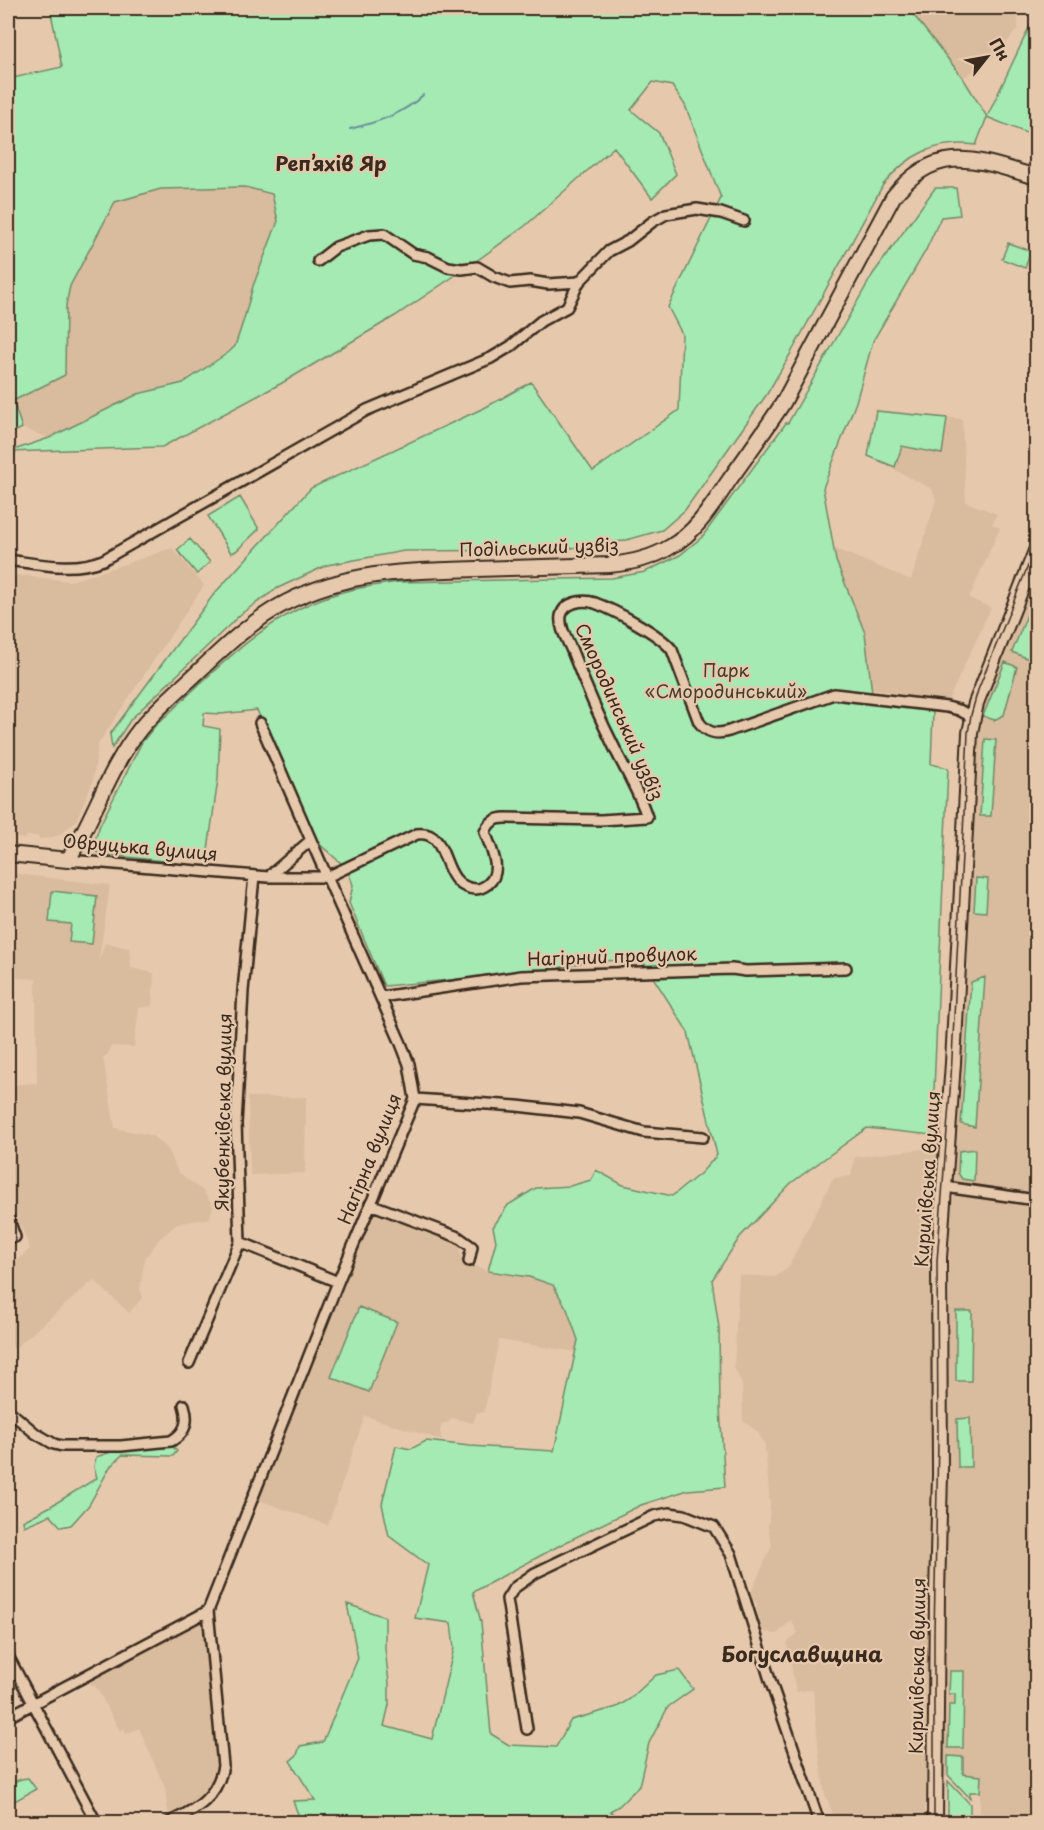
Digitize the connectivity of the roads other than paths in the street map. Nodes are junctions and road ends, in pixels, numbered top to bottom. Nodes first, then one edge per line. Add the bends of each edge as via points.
1 (1036, 177) edge
2 (744, 221) dead end
3 (318, 261) dead end
4 (579, 282) junction
5 (1036, 551) edge
6 (8, 560) edge
7 (972, 717) junction
8 (260, 723) dead end
9 (311, 840) junction
10 (8, 854) edge
11 (68, 860) junction
12 (255, 876) junction
13 (268, 877) junction
14 (327, 877) junction
15 (846, 968) dead end
16 (381, 997) junction
17 (415, 1099) junction
18 (703, 1137) dead end
19 (945, 1187) junction
20 (1036, 1200) edge
21 (370, 1204) junction
22 (8, 1217) edge
23 (15, 1237) dead end
24 (240, 1242) junction
25 (469, 1261) dead end
26 (338, 1282) junction
27 (189, 1363) dead end
28 (184, 1405) dead end
29 (8, 1410) edge
30 (208, 1611) junction
31 (8, 1656) edge
32 (33, 1704) junction
33 (8, 1717) edge
34 (527, 1729) dead end
35 (96, 1822) edge
36 (170, 1822) edge
37 (819, 1822) edge
38 (935, 1822) edge

1 - 11 street, Подільський узвіз via 980,161 954,159 935,163 904,184 893,197 777,413 701,520 670,547 632,562 609,565 369,575 335,582 285,603 239,635 141,728
2 - 4 street via 697,209 666,214 609,251
3 - 4 street via 336,247 384,234 413,254 462,270 477,267 510,283
4 - 6 street via 567,306 491,358 367,410 103,560 67,567
5 - 7 street, Кирилівська вулиця
7 - 14 street, Смородинський узвіз via 959,710 834,694 720,734 712,733 699,722 666,641 594,603 575,602 566,606 561,625 647,817 494,820 485,832 496,869 493,879 480,889 459,882 438,841 425,833
7 - 19 street, Кирилівська вулиця
8 - 9 street, Нагірна вулиця
9 - 13 street
9 - 14 street, Нагірна вулиця
10 - 11 street, Овруцька вулиця
11 - 12 street, Овруцька вулиця
12 - 13 street, Овруцька вулиця
12 - 24 street, Якубенківська вулиця via 238,1088
13 - 14 street, Овруцька вулиця
14 - 16 street, Нагірна вулиця
15 - 16 street, Нагірний провулок via 521,976
16 - 17 street, Нагірна вулиця via 409,1064
17 - 18 street via 579,1113 644,1132
17 - 21 street, Нагірна вулиця
19 - 20 street
19 - 38 street, Кирилівська вулиця via 939,1258
21 - 25 street via 458,1237 472,1247
21 - 26 street, Нагірна вулиця
22 - 23 street
24 - 26 street
24 - 27 street
26 - 30 street, Нагірна вулиця
28 - 29 street via 186,1423 175,1439 121,1446 54,1444
30 - 32 street
30 - 36 street via 223,1766 210,1796
31 - 32 street
32 - 33 street
32 - 35 street
34 - 37 street via 507,1599 510,1593 536,1574 654,1516 684,1515 714,1527 731,1554

